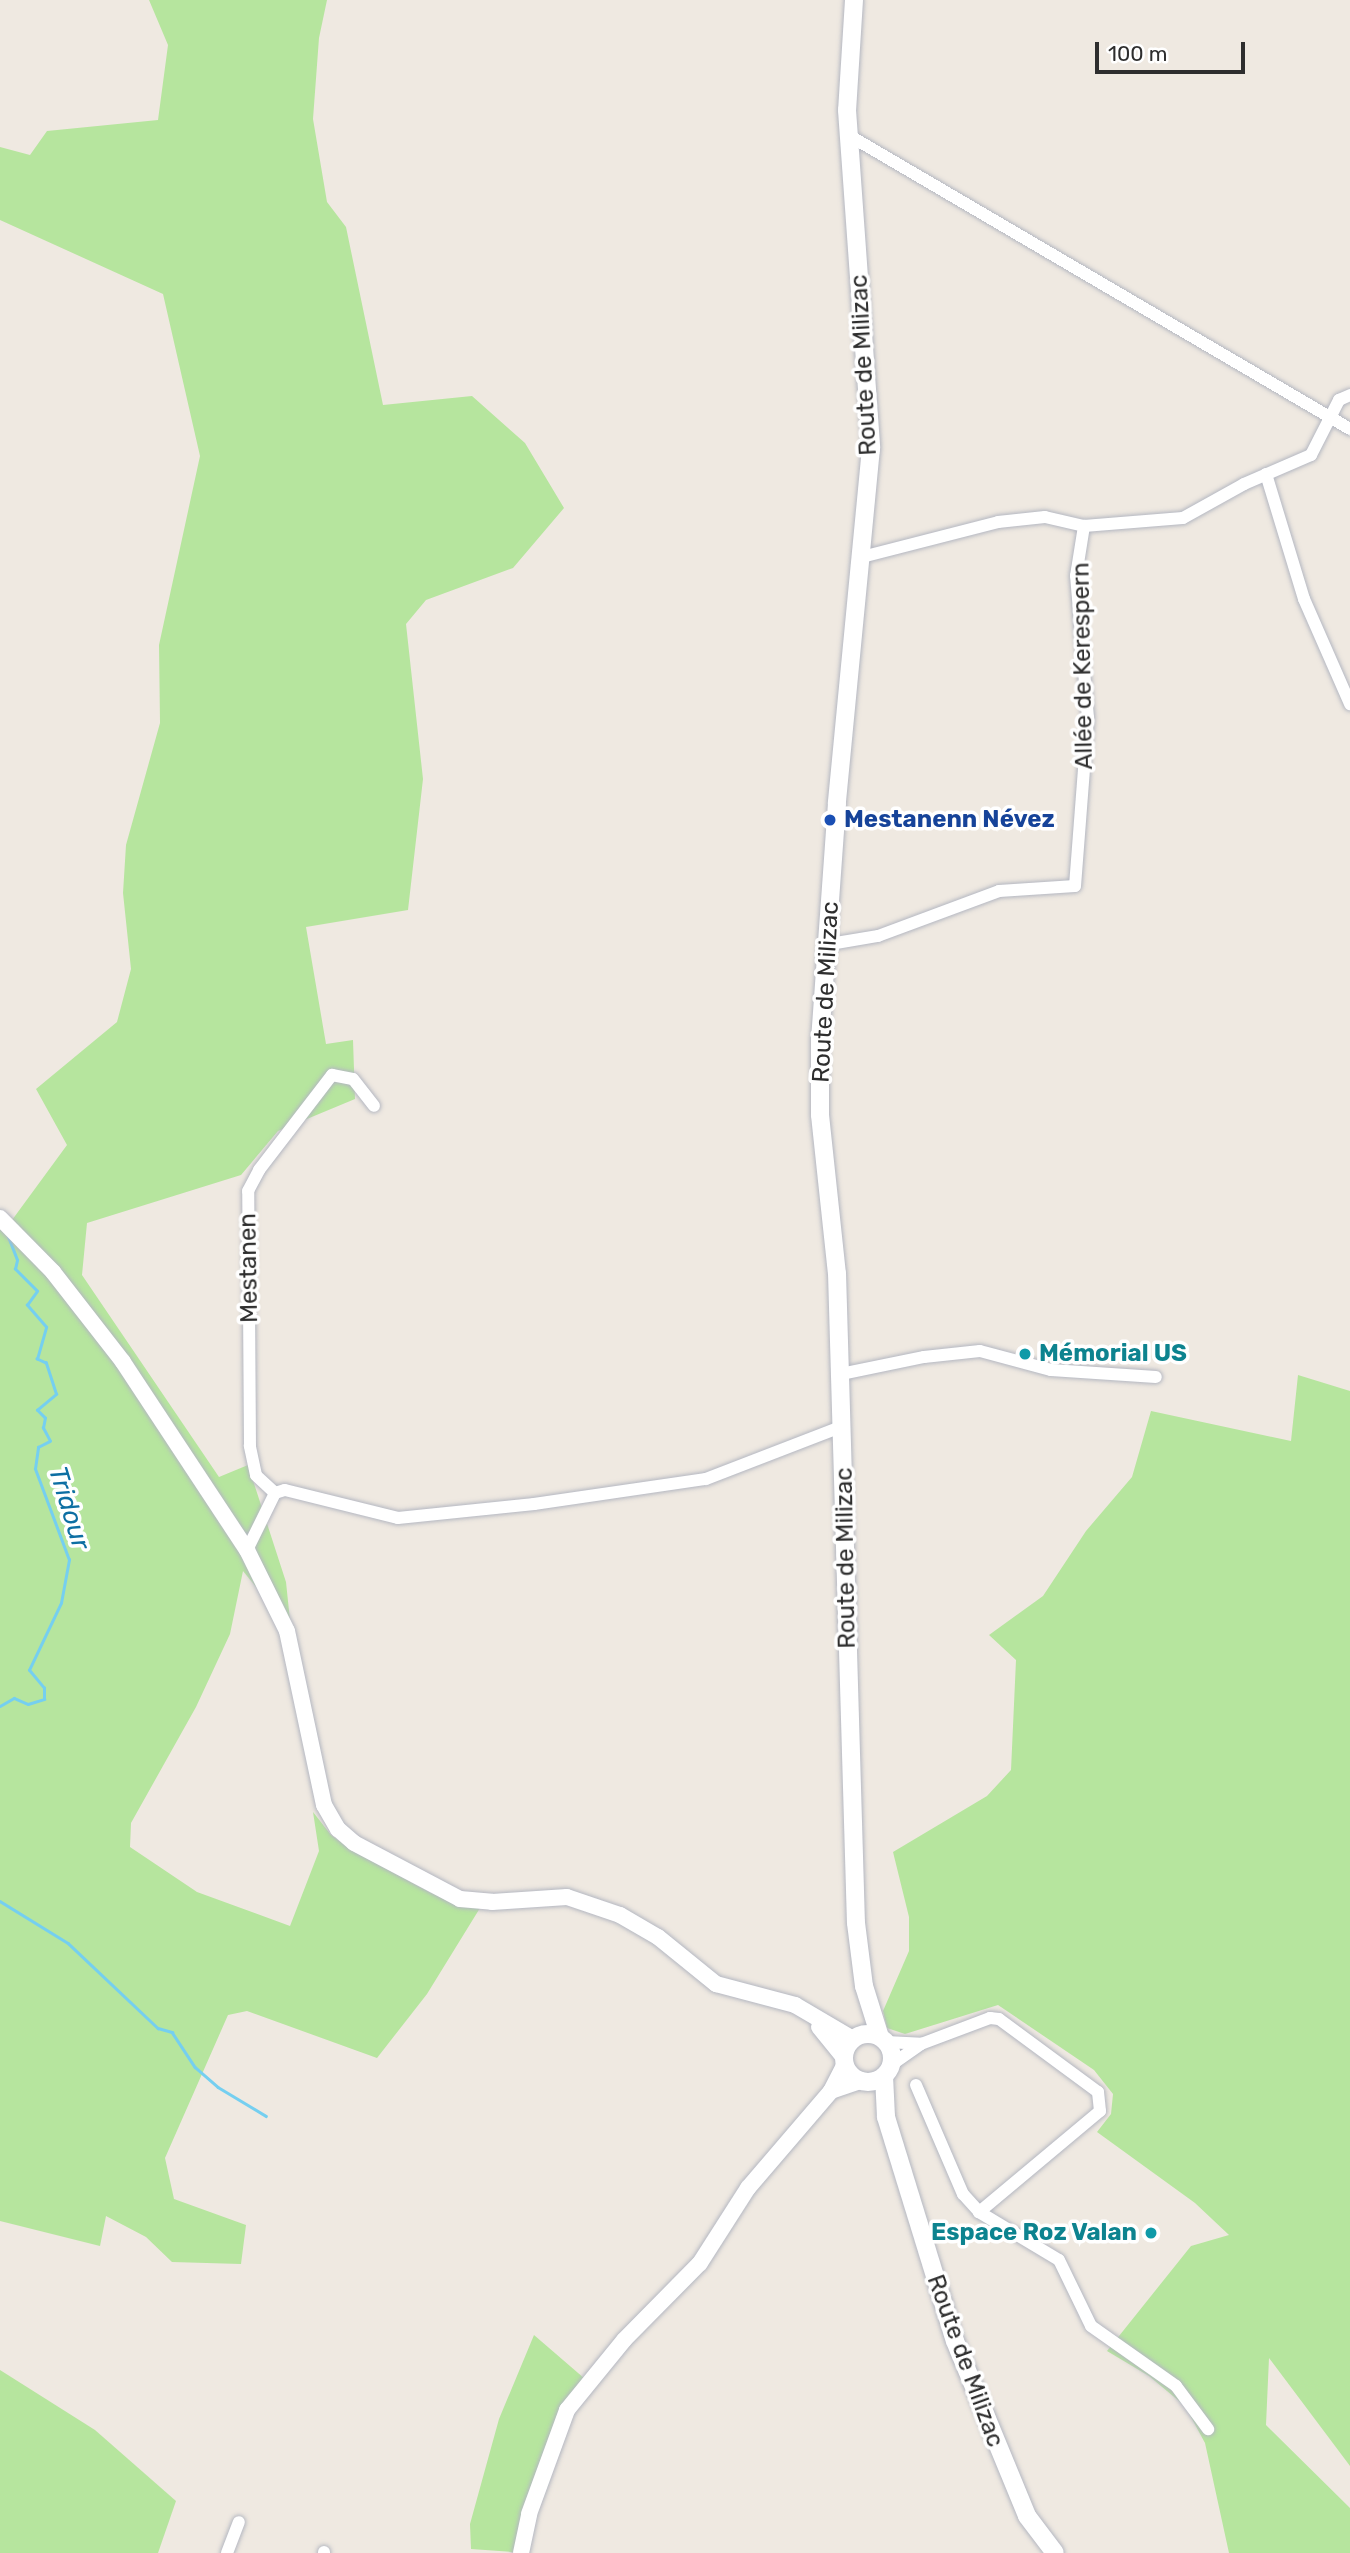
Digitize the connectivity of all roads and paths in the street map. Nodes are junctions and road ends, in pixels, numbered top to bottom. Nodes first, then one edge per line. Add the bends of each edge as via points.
1 (854, 0) edge
2 (850, 136) junction
3 (1350, 395) edge
4 (1329, 416) junction
5 (1350, 429) edge
6 (1266, 474) junction
7 (1084, 527) junction
8 (858, 558) junction
9 (1350, 704) edge
10 (830, 944) junction
11 (374, 1106) dead end
12 (0, 1217) edge
13 (841, 1374) junction
14 (1156, 1377) dead end
15 (843, 1426) junction
16 (275, 1493) junction
17 (247, 1550) junction
18 (864, 1986) junction
19 (808, 2014) junction
20 (855, 2037) junction
21 (883, 2040) junction
22 (921, 2044) junction
23 (844, 2061) junction
24 (888, 2070) junction
25 (863, 2081) junction
26 (916, 2085) dead end
27 (831, 2091) junction
28 (886, 2117) junction
29 (979, 2212) junction
30 (1208, 2429) dead end
31 (239, 2522) dead end
32 (227, 2553) edge
33 (521, 2553) edge
34 (1055, 2553) edge

1 - 2 main road, Route de Milizac
2 - 4 street
2 - 8 main road, Route de Milizac via 871,448
3 - 4 street via 1339,400
4 - 5 street
4 - 6 street via 1311,455
6 - 7 street via 1183,518
6 - 9 street via 1304,599
7 - 8 street via 1045,517 998,522
7 - 10 street, Allée de Kerespern via 1076,576 1088,718 1075,886 999,891 878,936
8 - 10 main road, Route de Milizac
10 - 13 main road, Route de Milizac via 820,1040 820,1115 837,1273
11 - 16 street, Mestanen via 353,1079 332,1074 258,1170 248,1191 250,1446 256,1475
12 - 17 street via 53,1272 122,1362
13 - 14 street via 980,1351 1051,1370
13 - 15 main road, Route de Milizac
15 - 16 street via 706,1479 534,1504 398,1518 285,1490
15 - 18 main road, Route de Milizac via 853,1854
16 - 17 street
17 - 19 street via 286,1631 324,1805 338,1829 354,1843 460,1899 584,1901 658,1937 716,1984 795,2005
18 - 20 main road, Route de Milizac
18 - 21 main road, Route de Milizac
19 - 20 street
19 - 23 street
20 - 21 main road
20 - 23 main road
21 - 22 street
21 - 24 main road
22 - 24 street
22 - 29 street via 990,2018 999,2019 1102,2098 1100,2111
23 - 25 main road
23 - 27 street
24 - 25 main road
24 - 28 main road, Route de Milizac
25 - 27 street
25 - 28 main road, Route de Milizac
26 - 29 street via 963,2194
27 - 33 street via 748,2188 700,2263 624,2340 567,2410 529,2514
28 - 34 main road, Route de Milizac via 932,2272 998,2455 1027,2516
29 - 30 street via 1059,2260 1091,2326 1176,2386
31 - 32 street

